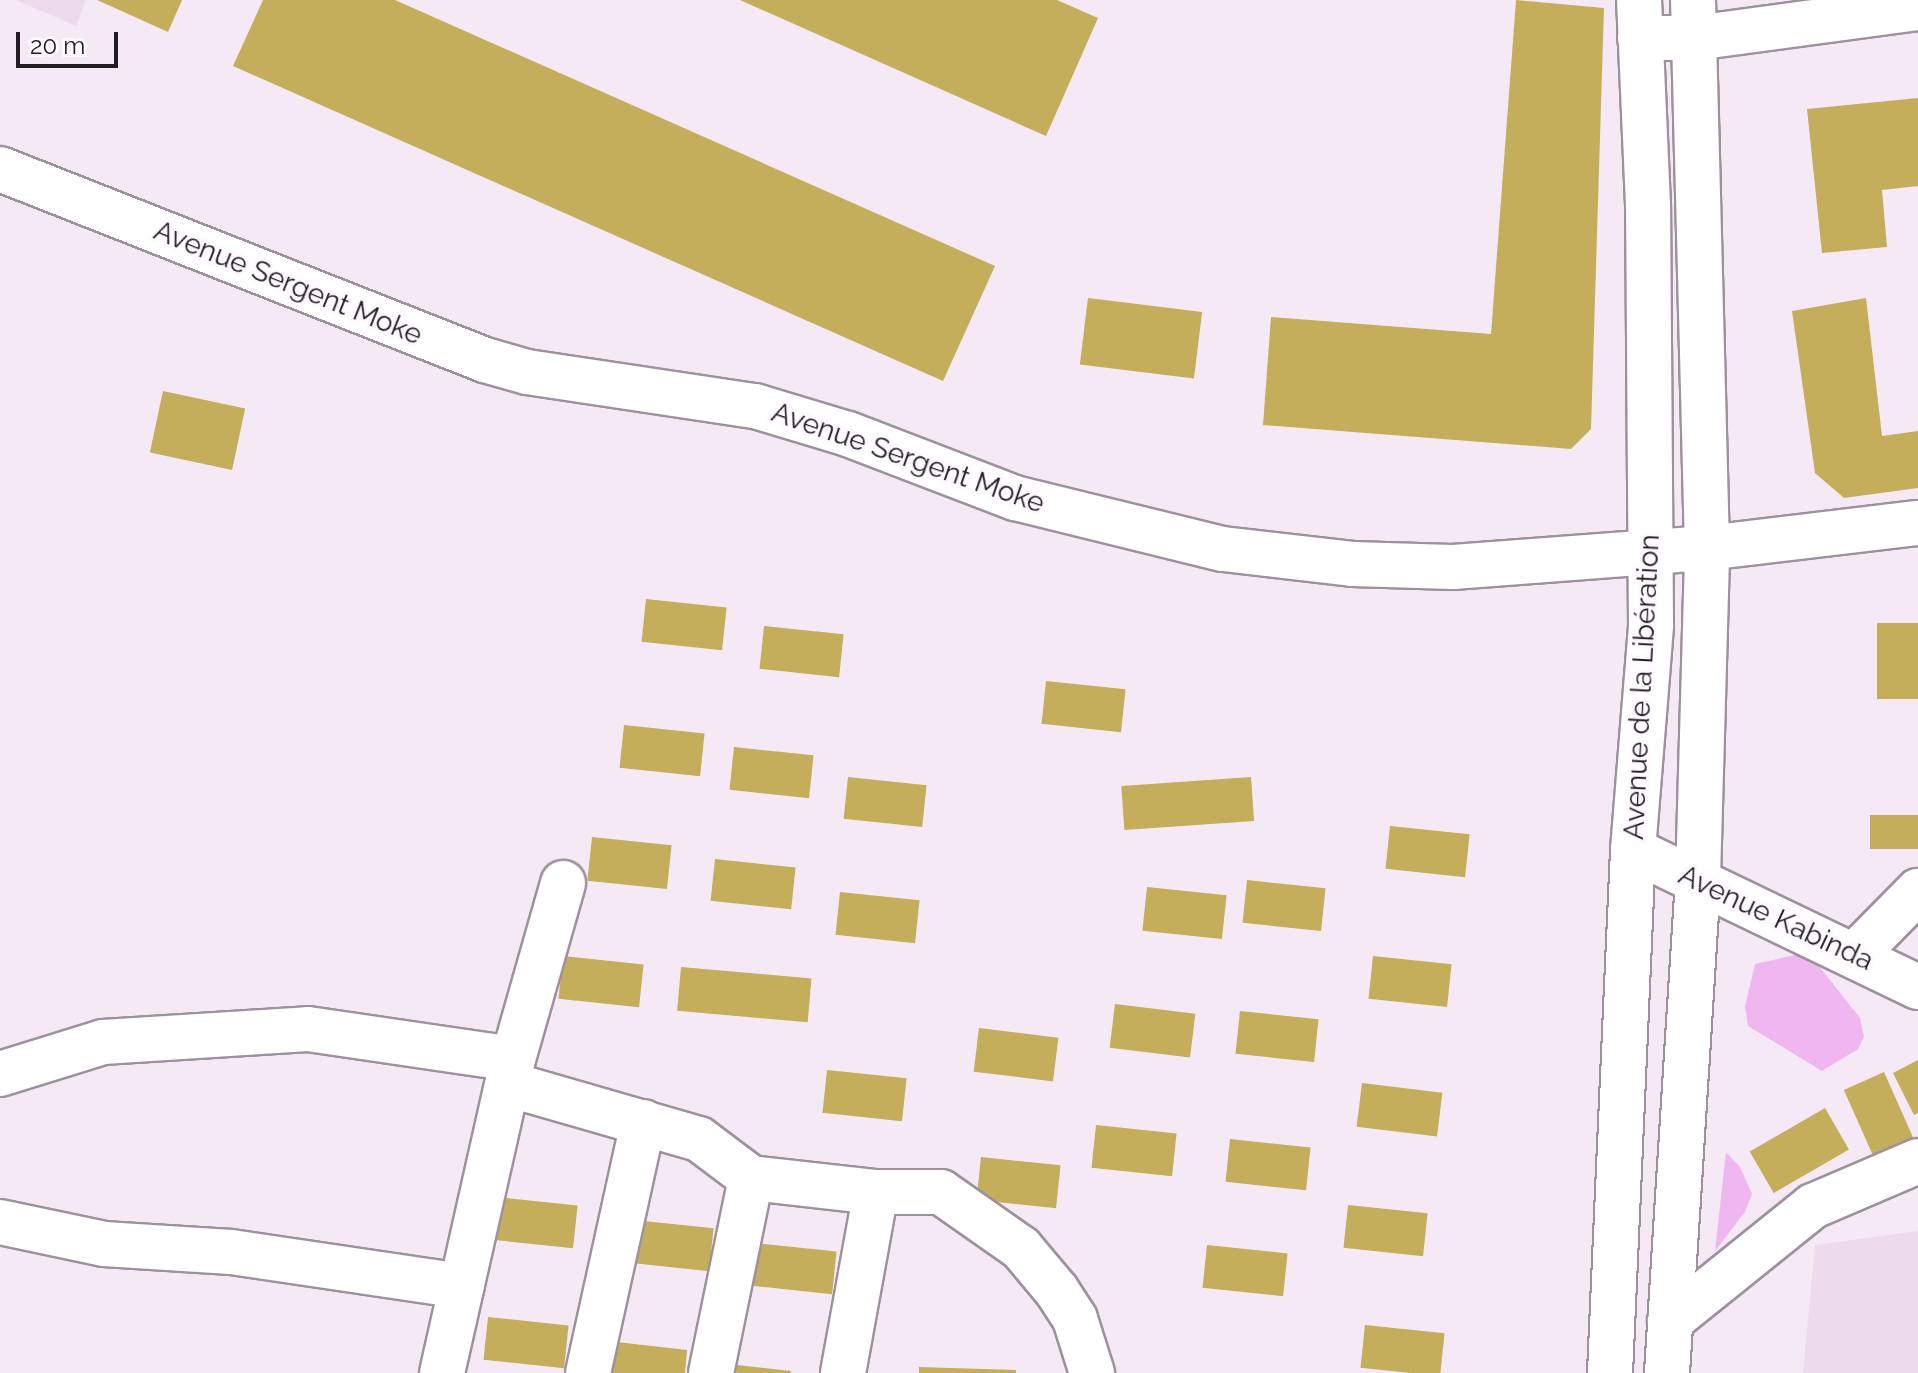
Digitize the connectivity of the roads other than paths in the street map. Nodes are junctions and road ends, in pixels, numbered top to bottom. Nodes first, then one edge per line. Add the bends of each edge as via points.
1 (1918, 8) edge
2 (1640, 19) edge
3 (1694, 19) edge
4 (0, 169) edge
5 (1918, 523) edge
6 (1707, 548) junction
7 (1652, 553) junction
8 (1633, 850) junction
9 (1698, 879) junction
10 (563, 883) dead end
11 (1918, 891) edge
12 (1855, 955) junction
13 (1918, 987) edge
14 (510, 1071) junction
15 (0, 1074) edge
16 (643, 1122) junction
17 (1918, 1161) edge
18 (751, 1178) junction
19 (876, 1192) junction
20 (0, 1222) edge
21 (462, 1286) junction
22 (1670, 1321) junction
23 (442, 1373) edge
24 (588, 1373) edge
25 (711, 1373) edge
26 (843, 1373) edge
27 (1092, 1373) edge
28 (1610, 1373) edge
29 (1667, 1373) edge

1 - 3 main road
2 - 3 main road
2 - 7 main road, Avenue de la Libération
3 - 6 main road, Avenue de la Libération
4 - 7 main road, Avenue Sergent Moke via 485,360 573,380 755,406 848,434 1015,498 1223,549 1352,564 1453,567
5 - 6 main road, Avenue Sergent Moke
6 - 7 main road, Avenue Sergent Moke
6 - 9 main road, Avenue de la Libération
7 - 8 main road, Avenue de la Libération
8 - 9 main road, Avenue Kabinda
8 - 28 main road, Avenue de la Libération
9 - 12 main road, Avenue Kabinda
9 - 22 main road, Avenue de la Libération
10 - 14 main road
11 - 12 main road
12 - 13 main road, Avenue Kabinda
14 - 15 main road via 308,1029 103,1042
14 - 16 main road
14 - 21 main road
16 - 18 main road via 699,1139
16 - 24 main road
17 - 22 main road via 1813,1206
18 - 19 main road
18 - 25 main road
19 - 26 main road
19 - 27 main road via 941,1192 1021,1248 1075,1319
20 - 21 main road via 104,1244 231,1252
21 - 23 main road
22 - 29 main road, Avenue de la Libération

